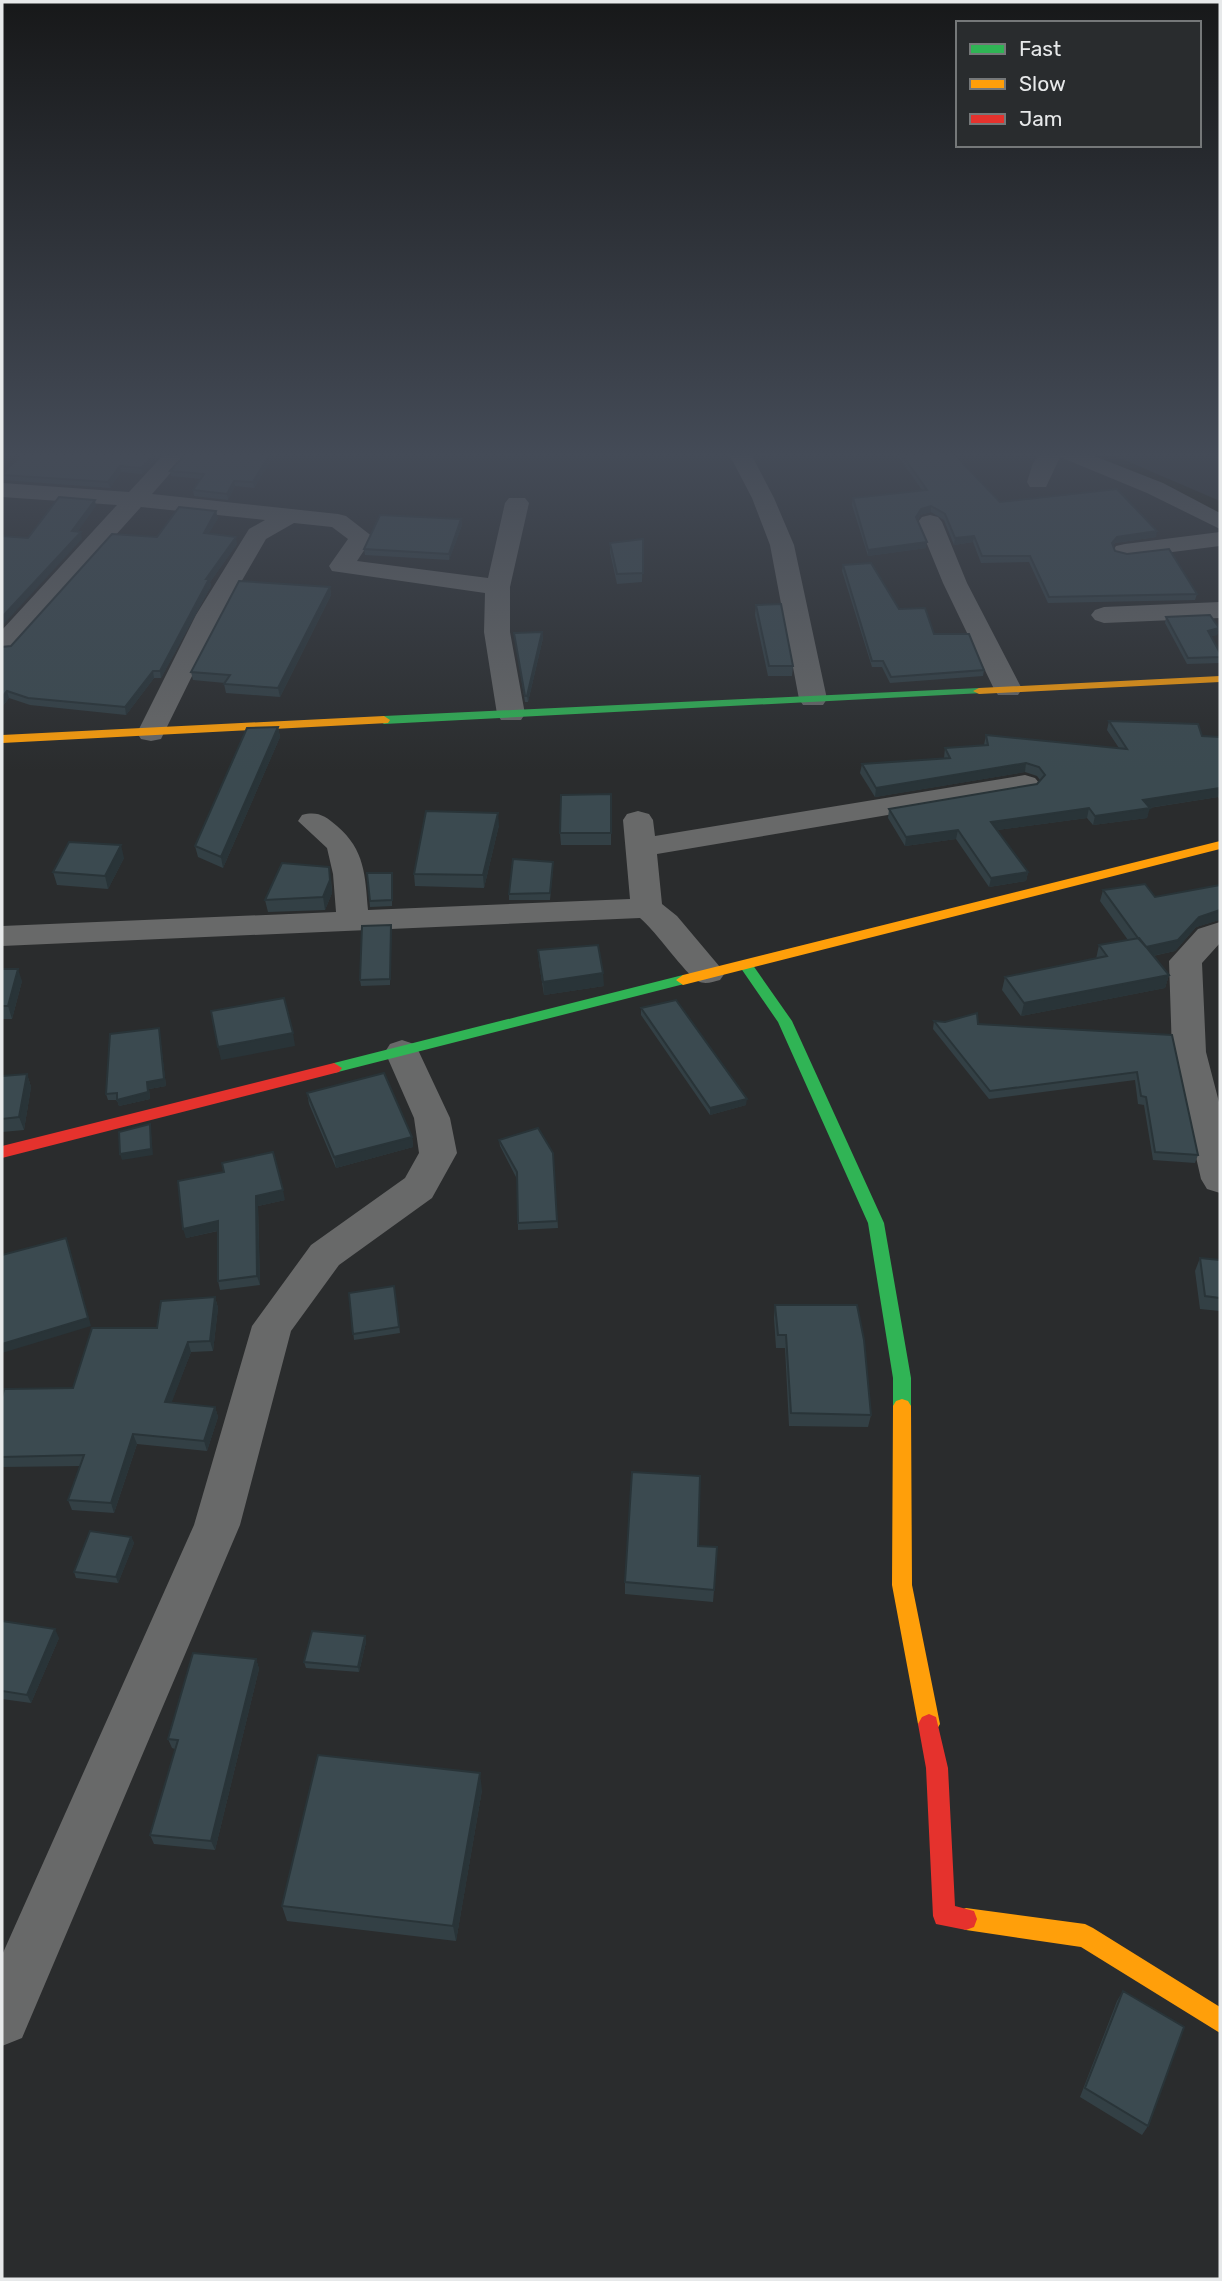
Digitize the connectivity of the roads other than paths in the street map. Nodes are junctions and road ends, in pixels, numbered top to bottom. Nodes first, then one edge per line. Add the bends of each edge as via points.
1 (81, 558) edge
2 (243, 558) edge
3 (346, 558) edge
4 (504, 558) edge
5 (785, 558) edge
6 (946, 558) edge
7 (498, 587) junction
8 (1220, 610) edge
9 (1104, 615) dead end
10 (2, 645) edge
11 (1220, 679) edge
12 (1008, 689) junction
13 (813, 699) junction
14 (511, 713) junction
15 (151, 733) junction
16 (2, 739) edge
17 (1025, 784) edge
18 (313, 821) dead end
19 (1220, 845) edge
20 (647, 908) junction
21 (353, 922) junction
22 (1220, 932) edge
23 (2, 936) edge
24 (745, 964) junction
25 (708, 973) junction
26 (402, 1052) junction
27 (2, 1152) edge
28 (1220, 1179) edge
29 (2, 2018) edge
30 (1220, 2021) edge

1 - 10 street
2 - 15 street
3 - 7 street via 341,566
4 - 7 street
5 - 13 street
6 - 12 street
7 - 14 street via 497,632
8 - 9 street
11 - 12 street
12 - 13 street
13 - 14 street
14 - 15 street
15 - 16 street
17 - 20 street via 639,834
18 - 21 street via 341,845
19 - 24 street
20 - 21 street
20 - 25 street via 666,923
21 - 23 street
22 - 28 street via 1209,936 1185,961 1189,1052
24 - 25 street
24 - 30 street via 786,1021 876,1223 902,1378 902,1585 937,1768 944,1916 1085,1936
25 - 26 street
26 - 27 street
26 - 29 street via 432,1118 439,1153 419,1188 324,1255 272,1326 218,1525

